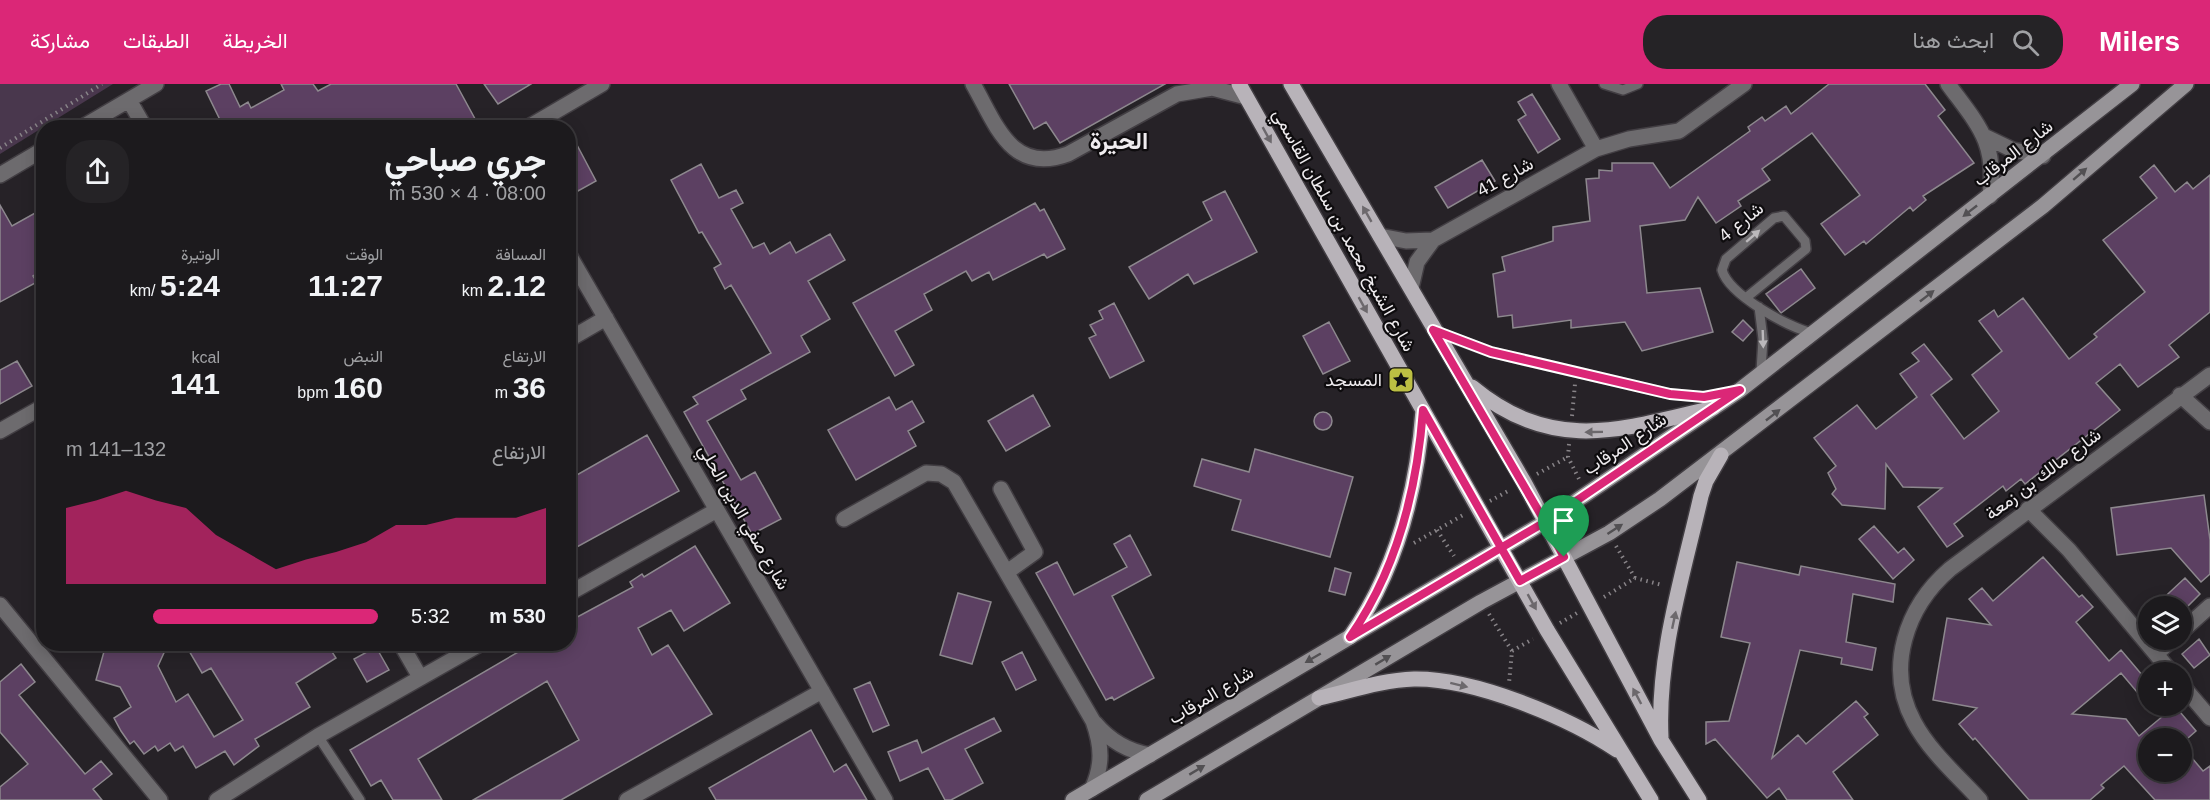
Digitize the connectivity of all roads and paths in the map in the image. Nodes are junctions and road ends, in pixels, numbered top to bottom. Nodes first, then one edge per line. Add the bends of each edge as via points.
1 (102, 84) edge
2 (156, 84) edge
3 (602, 84) edge
4 (974, 84) edge
5 (1291, 84) edge
6 (1559, 84) edge
7 (1604, 84) edge
8 (1638, 84) edge
9 (1744, 84) edge
10 (1948, 84) edge
11 (2132, 84) edge
12 (2186, 84) edge
13 (1182, 89) edge
14 (1242, 91) edge
15 (129, 100) junction
16 (45, 120) edge
17 (95, 120) edge
18 (140, 120) edge
19 (541, 120) edge
20 (36, 125) edge
21 (1986, 137) junction
22 (0, 148) edge
23 (1596, 149) junction
24 (36, 154) edge
25 (2043, 156) junction
26 (0, 175) edge
27 (1990, 196) junction
28 (1380, 236) junction
29 (1433, 240) junction
30 (576, 267) edge
31 (1411, 288) junction
32 (1747, 297) junction
33 (1759, 307) junction
34 (606, 318) junction
35 (1433, 330) junction
36 (1812, 333) junction
37 (576, 335) edge
38 (1761, 371) junction
39 (2210, 375) edge
40 (1464, 380) junction
41 (1740, 390) junction
42 (2180, 395) junction
43 (1713, 408) junction
44 (1423, 410) junction
45 (36, 411) edge
46 (2210, 422) edge
47 (0, 431) edge
48 (1721, 454) junction
49 (1001, 489) dead end
50 (2028, 509) junction
51 (717, 510) junction
52 (844, 519) dead end
53 (1545, 522) junction
54 (1501, 548) junction
55 (1564, 557) junction
56 (1007, 572) junction
57 (1520, 581) junction
58 (576, 589) edge
59 (0, 605) edge
60 (2210, 606) edge
61 (2192, 622) edge
62 (1350, 637) junction
63 (36, 642) edge
64 (2160, 650) edge
65 (44, 651) edge
66 (405, 651) edge
67 (467, 651) edge
68 (2157, 653) junction
69 (2164, 662) edge
70 (420, 677) junction
71 (822, 691) junction
72 (2192, 697) edge
73 (1319, 698) junction
74 (2210, 718) edge
75 (1093, 721) junction
76 (318, 736) junction
77 (1661, 740) junction
78 (1622, 753) junction
79 (1150, 755) junction
80 (1092, 789) junction
81 (160, 800) edge
82 (217, 800) edge
83 (360, 800) edge
84 (627, 800) edge
85 (885, 800) edge
86 (1073, 800) edge
87 (1147, 800) edge
88 (1651, 800) edge
89 (1699, 800) edge
90 (1980, 800) edge

1 - 16 path
2 - 15 street
3 - 19 street
4 - 13 street via 1009,145 1037,160 1068,154
28 -> 5 main road, شارع الشيخ محمد بن سلطان القاسمي
6 - 23 street
7 - 8 lane via 1623,90
9 - 23 street, شارع 41 via 1679,131
10 - 21 street
11 - 25 main road, شارع المرقاب
48 -> 12 main road via 2043,206
13 - 14 street
14 -> 44 main road, شارع الشيخ محمد بن سلطان القاسمي
15 - 17 street
15 - 18 street
20 - 22 path
21 - 25 street via 2013,150
21 - 27 street via 1992,166
23 - 29 street, شارع 41
24 - 26 street
25 - 27 main road, شارع المرقاب
27 -> 36 main road, شارع المرقاب
28 - 29 street, شارع 41 via 1406,241
28 - 31 main road, شارع الشيخ محمد بن سلطان القاسمي
29 - 31 street, شارع 41 via 1417,262
30 - 34 street, شارع صفي الدين الحلي
31 - 35 main road, شارع الشيخ محمد بن سلطان القاسمي
32 -> 32 lane, شارع 4 via 1722,270 1726,259 1777,216 1787,218 1805,241 1806,249
32 - 33 lane, شارع 4
33 - 36 lane, شارع 4 via 1784,323
33 -> 38 lane
34 - 37 street
34 - 51 street, شارع صفي الدين الحلي
35 - 40 main road, شارع الشيخ محمد بن سلطان القاسمي
35 - 41 lane via 1491,352 1670,394 1704,397
36 - 38 main road, شارع المرقاب
38 - 41 main road, شارع المرقاب
39 - 42 street, شارع مالك بن زمعة
43 -> 40 main road via 1616,430 1571,431 1541,426 1513,415
40 - 53 main road, شارع الشيخ محمد بن سلطان القاسمي
41 - 43 main road, شارع المرقاب
42 - 46 street
42 - 50 street, شارع مالك بن زمعة
43 - 53 main road, شارع المرقاب
44 - 54 main road, شارع الشيخ محمد بن سلطان القاسمي
44 - 62 main road via 1416,473 1404,519 1381,584
45 - 47 street
55 -> 48 main road via 1626,522
77 -> 48 main road via 1660,698 1666,655 1701,496
49 - 56 street via 1035,552
50 - 68 street via 2069,550
50 - 90 street, شارع مالك بن زمعة via 1934,583 1911,616 1902,652 1904,697 1914,722
51 - 58 street
51 - 71 street, شارع صفي الدين الحلي
52 - 56 street via 919,477 941,474 954,483
53 - 54 main road, شارع المرقاب
53 - 55 main road, شارع الشيخ محمد بن سلطان القاسمي
54 - 57 main road, شارع الشيخ محمد بن سلطان القاسمي
54 - 62 main road, شارع المرقاب
55 - 57 main road
77 -> 55 main road, شارع الشيخ محمد بن سلطان القاسمي
56 - 75 street
73 -> 57 main road
57 -> 78 main road, شارع الشيخ محمد بن سلطان القاسمي
59 - 63 street
60 - 61 street
62 -> 79 main road, شارع المرقاب
64 - 68 street
65 - 81 street
66 - 70 street
67 - 70 street
68 - 69 street
70 - 76 street
71 - 84 street
71 - 85 street, شارع صفي الدين الحلي
72 - 74 street
73 -> 78 main road via 1390,681 1435,680 1568,720
87 -> 73 main road
75 - 79 street via 1118,745
75 - 80 street via 1101,756
76 - 82 street
76 - 83 lane
77 - 89 main road, شارع الشيخ محمد بن سلطان القاسمي
78 - 88 main road, شارع الشيخ محمد بن سلطان القاسمي
79 - 80 main road, شارع المرقاب
80 - 86 main road, شارع المرقاب

